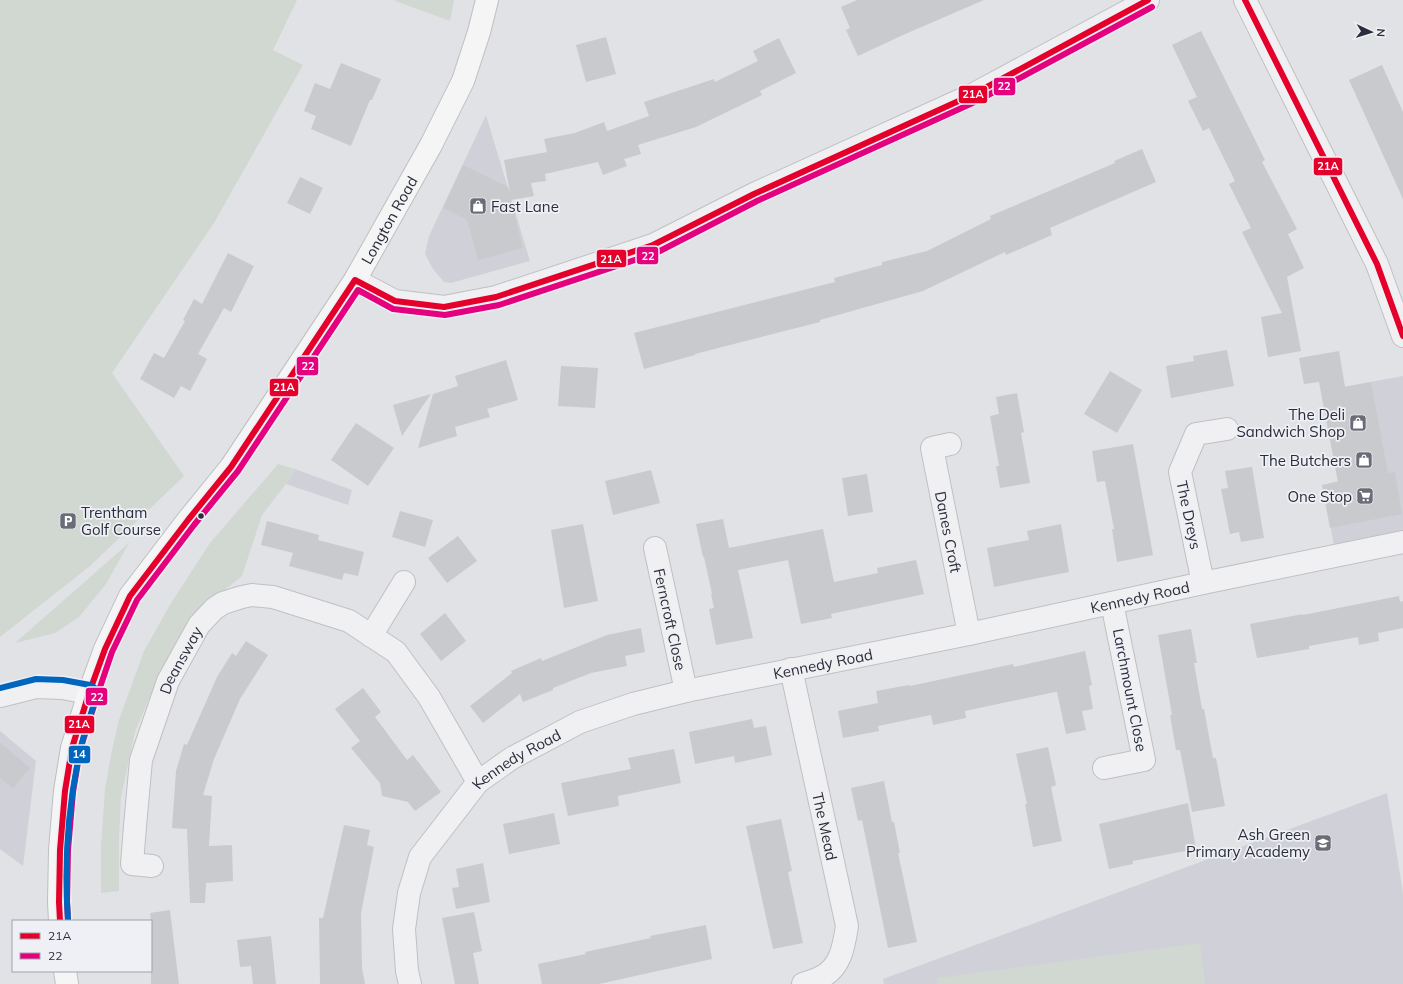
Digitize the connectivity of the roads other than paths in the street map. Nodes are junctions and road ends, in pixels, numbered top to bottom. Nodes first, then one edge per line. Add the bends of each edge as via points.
1 (487, 0) edge
2 (1148, 0) edge
3 (1245, 0) edge
4 (355, 280) junction
5 (1403, 336) edge
6 (1227, 429) dead end
7 (932, 448) dead end
8 (1403, 542) edge
9 (655, 548) dead end
10 (404, 582) dead end
11 (1203, 583) junction
12 (1112, 603) junction
13 (968, 634) junction
14 (371, 636) junction
15 (791, 669) junction
16 (686, 691) junction
17 (89, 694) junction
18 (0, 696) edge
19 (1104, 768) dead end
20 (478, 782) junction
21 (152, 866) dead end
22 (60, 920) edge
23 (65, 972) edge
24 (820, 982) edge
25 (67, 984) edge
26 (410, 984) edge

1 - 4 main road, Longton Road via 463,81 431,145
2 - 4 street via 974,94 754,194 653,245 496,297 444,307 395,301
3 - 5 street via 1377,264
4 - 17 main road, Longton Road via 231,467 130,596 104,649
6 - 11 street, The Dreys via 1196,434 1180,472
7 - 13 street, Danes Croft
8 - 11 street, Kennedy Road
9 - 16 street, Ferncroft Close
10 - 14 street
11 - 12 street, Kennedy Road
12 - 13 street, Kennedy Road
12 - 19 street, Larchmount Close via 1144,760
13 - 15 street, Kennedy Road
14 - 20 street, Deansway via 396,652 429,697
14 - 21 street, Deansway via 349,621 273,597 252,595 223,603 214,609 199,625 168,681 141,760 132,864
15 - 16 street, Kennedy Road
15 - 24 street, The Mead via 847,926 844,946 836,964
16 - 20 street, Kennedy Road via 633,704 580,722 512,758
17 - 18 street via 62,688 36,687
17 - 22 main road, Longton Road via 72,748 65,791 60,850
20 - 26 street, Kennedy Road via 420,857 409,893 404,929
23 - 25 main road

